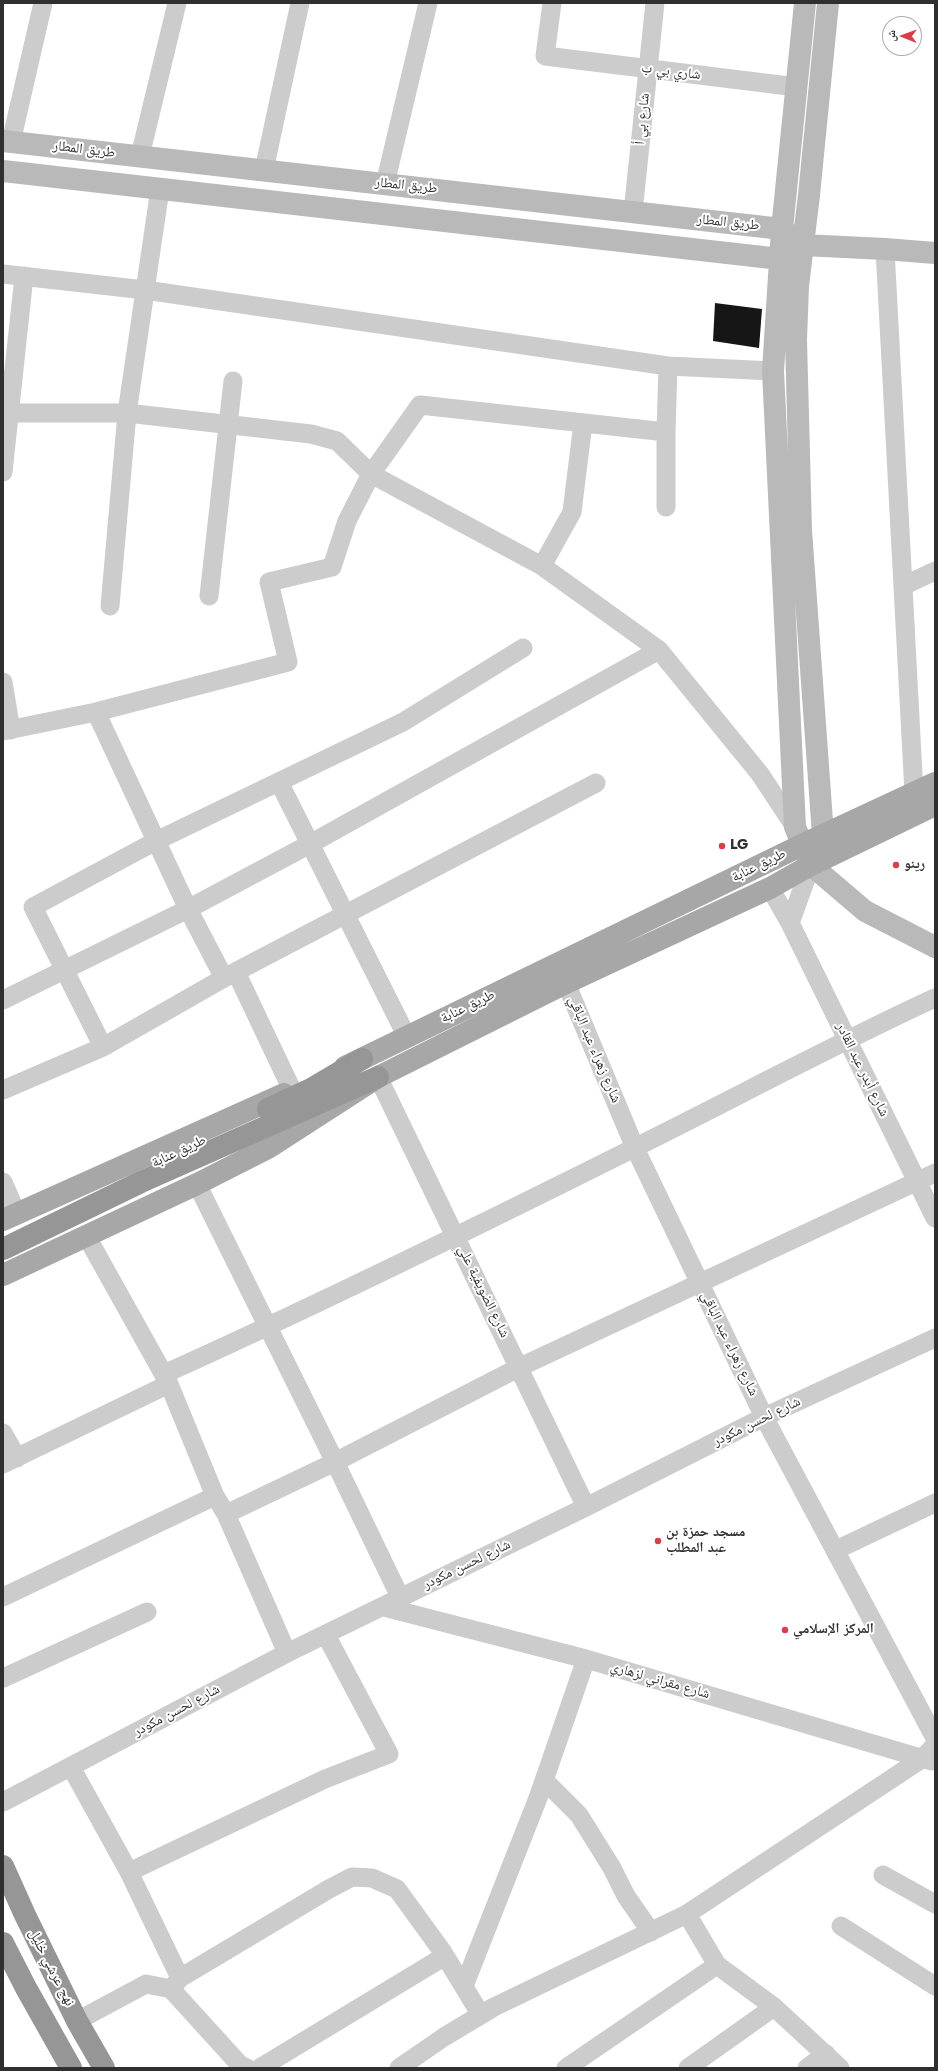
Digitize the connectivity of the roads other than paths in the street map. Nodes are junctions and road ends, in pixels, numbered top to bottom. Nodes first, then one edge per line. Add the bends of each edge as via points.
1 (43, 3) edge
2 (177, 3) edge
3 (300, 3) edge
4 (428, 3) edge
5 (552, 3) edge
6 (654, 3) edge
7 (805, 3) edge
8 (828, 3) edge
9 (648, 69) junction
10 (797, 87) junction
11 (7, 141) edge
12 (140, 156) junction
13 (264, 170) junction
14 (3, 171) edge
15 (385, 184) junction
16 (160, 189) junction
17 (633, 212) junction
18 (782, 229) junction
19 (803, 245) junction
20 (886, 248) junction
21 (935, 253) edge
22 (780, 259) junction
23 (3, 274) edge
24 (24, 276) junction
25 (145, 290) junction
26 (668, 366) junction
27 (774, 371) junction
28 (232, 381) dead end
29 (6, 413) edge
30 (127, 414) junction
31 (583, 423) junction
32 (227, 424) junction
33 (666, 432) junction
34 (3, 472) edge
35 (371, 474) junction
36 (666, 507) dead end
37 (542, 566) junction
38 (935, 570) edge
39 (903, 586) junction
40 (209, 596) dead end
41 (110, 606) dead end
42 (523, 648) dead end
43 (659, 650) junction
44 (3, 682) edge
45 (96, 712) junction
46 (7, 731) edge
47 (279, 782) junction
48 (596, 783) dead end
49 (935, 783) edge
50 (914, 793) junction
51 (935, 805) edge
52 (823, 835) junction
53 (798, 836) junction
54 (156, 841) junction
55 (310, 844) junction
56 (811, 865) junction
57 (770, 888) junction
58 (188, 908) junction
59 (344, 915) junction
60 (790, 923) junction
61 (935, 947) edge
62 (64, 969) junction
63 (230, 975) junction
64 (566, 983) junction
65 (935, 998) edge
66 (3, 1000) edge
67 (407, 1036) junction
68 (847, 1039) junction
69 (103, 1047) junction
70 (362, 1059) junction
71 (378, 1077) junction
72 (3, 1090) edge
73 (292, 1090) junction
74 (635, 1148) junction
75 (935, 1173) edge
76 (3, 1182) edge
77 (917, 1182) junction
78 (197, 1184) junction
79 (10, 1217) edge
80 (935, 1218) edge
81 (3, 1235) edge
82 (455, 1235) junction
83 (87, 1237) junction
84 (3, 1249) edge
85 (3, 1275) edge
86 (699, 1282) junction
87 (268, 1327) junction
88 (935, 1338) edge
89 (520, 1368) junction
90 (166, 1379) junction
91 (764, 1417) junction
92 (3, 1433) edge
93 (10, 1461) edge
94 (335, 1462) junction
95 (216, 1496) junction
96 (935, 1503) edge
97 (586, 1508) junction
98 (226, 1514) junction
99 (836, 1550) junction
100 (3, 1597) edge
101 (400, 1597) junction
102 (384, 1607) junction
103 (147, 1612) dead end
104 (326, 1635) junction
105 (287, 1653) junction
106 (586, 1659) junction
107 (3, 1678) edge
108 (935, 1738) edge
109 (931, 1755) edge
110 (71, 1767) junction
111 (544, 1780) junction
112 (3, 1802) edge
113 (3, 1866) edge
114 (129, 1872) junction
115 (883, 1875) dead end
116 (935, 1904) edge
117 (686, 1914) junction
118 (841, 1926) dead end
119 (651, 1932) junction
120 (3, 1943) edge
121 (445, 1956) junction
122 (717, 1965) junction
123 (176, 1984) junction
124 (464, 1986) junction
125 (935, 1986) edge
126 (774, 2007) junction
127 (481, 2015) junction
128 (77, 2021) junction
129 (826, 2054) junction
130 (406, 2066) edge
131 (569, 2067) edge
132 (71, 2068) edge
133 (104, 2068) edge
134 (246, 2068) edge
135 (260, 2068) edge
136 (688, 2068) edge
137 (807, 2068) edge
138 (840, 2068) edge

1 - 11 street
2 - 12 street
3 - 13 street
4 - 15 street
5 - 9 street, شاري بي ب via 546,56
6 - 9 street, شارع بي أ
7 - 10 street
8 - 19 street
9 - 10 street, شاري بي ب
9 - 17 street, شارع بي أ
10 - 18 street
11 - 12 street, طريق المطار
12 - 13 street, طريق المطار
13 - 15 street, طريق المطار
14 - 16 street
15 - 17 street, طريق المطار
16 - 22 street
16 - 25 street
17 - 18 street, طريق المطار
18 - 19 street
18 - 22 street
19 - 20 street
19 - 22 street
19 - 52 street via 796,340 797,414 802,530
20 - 21 street
20 - 39 street
22 - 27 street
23 - 24 street
24 - 25 street
24 - 29 street
25 - 26 street
25 - 30 street
26 - 27 street
26 - 33 street
27 - 53 street
28 - 32 street
29 - 30 street
29 - 34 street
30 - 32 street
30 - 41 street
31 - 33 street
31 - 35 street via 420,405
31 - 37 street via 572,512
32 - 35 street via 311,434 337,441
32 - 40 street
33 - 36 street
35 - 37 street
35 - 45 street via 346,521 332,567 269,582 288,662
37 - 43 street
38 - 39 street
39 - 50 street
42 - 47 street via 403,722
43 - 53 street via 760,774
43 - 55 street
44 - 46 street
45 - 46 street
45 - 54 street
47 - 54 street
47 - 55 street
48 - 59 street
49 - 50 main road, طريق عنابة
50 - 52 main road, طريق عنابة
51 - 56 main road, طريق عنابة
52 - 53 main road, طريق عنابة
52 - 56 street
53 - 56 street
53 - 67 main road, طريق عنابة
54 - 58 street
54 - 62 street via 33,907
55 - 58 street
55 - 59 street
56 - 57 main road, طريق عنابة
56 - 60 street
56 - 61 street via 865,911
57 - 60 street, شارع أبدر عبد القادر
57 - 64 main road, طريق عنابة
58 - 62 street
58 - 63 street
59 - 63 street
59 - 67 street
60 - 68 street, شارع أبدر عبد القادر
62 - 66 street
62 - 69 street
63 - 69 street
63 - 73 street
64 - 71 main road, طريق عنابة
64 - 74 street, شارع زهراء عبد الباقي
65 - 68 street
67 - 70 main road, طريق عنابة
68 - 74 street
68 - 77 street, شارع أبدر عبد القادر
69 - 72 street
70 - 73 main road
70 - 81 highway, طريق عنابة via 311,1089
71 - 78 main road via 268,1148
71 - 82 street, شارع الضويفية علي
71 - 84 highway, طريق عنابة via 141,1182
73 - 79 main road
74 - 82 street
74 - 86 street, شارع زهراء عبد الباقي
75 - 77 street
76 - 79 street
77 - 80 street, شارع أبدر عبد القادر
77 - 86 street
78 - 83 main road
78 - 87 street
82 - 87 street
82 - 89 street, شارع الضويفية علي
83 - 85 main road
83 - 90 street
86 - 89 street
86 - 91 street, شارع زهراء عبد الباقي
87 - 90 street
87 - 94 street
88 - 91 street, شارع لحسن مكودر
89 - 94 street
89 - 97 street, شارع الضويفية علي
90 - 93 street
90 - 95 street
91 - 97 street, شارع لحسن مكودر
91 - 99 street, شارع زهراء عبد الباقي
92 - 93 street
94 - 98 street
94 - 101 street
95 - 98 street
95 - 100 street
96 - 99 street
97 - 101 street, شارع لحسن مكودر
98 - 105 street
99 - 108 street, شارع زهراء عبد الباقي
101 - 102 street, شارع لحسن مكودر
102 - 104 street, شارع لحسن مكودر
102 - 106 street, شارع مقراني لزهاري
103 - 107 street
104 - 105 street, شارع لحسن مكودر
104 - 114 street via 389,1754 325,1779
105 - 110 street, شارع لحسن مكودر
106 - 109 street, شارع مقراني لزهاري
106 - 111 street
109 - 117 street
110 - 112 street, شارع لحسن مكودر
110 - 114 street
111 - 119 street via 579,1815 626,1896
111 - 124 street
113 - 128 highway, نهج عرشي خليل
114 - 123 street
115 - 116 street
117 - 119 street
117 - 122 street
118 - 125 street
119 - 127 street
120 - 132 highway
121 - 123 street via 397,1889 372,1878 352,1877
121 - 124 street
121 - 135 street
122 - 126 street
122 - 131 street
123 - 128 street via 146,1984
123 - 134 street via 240,2065
124 - 127 street
126 - 129 street
126 - 136 street
127 - 130 street
128 - 133 highway, نهج عرشي خليل
129 - 137 street
129 - 138 street

